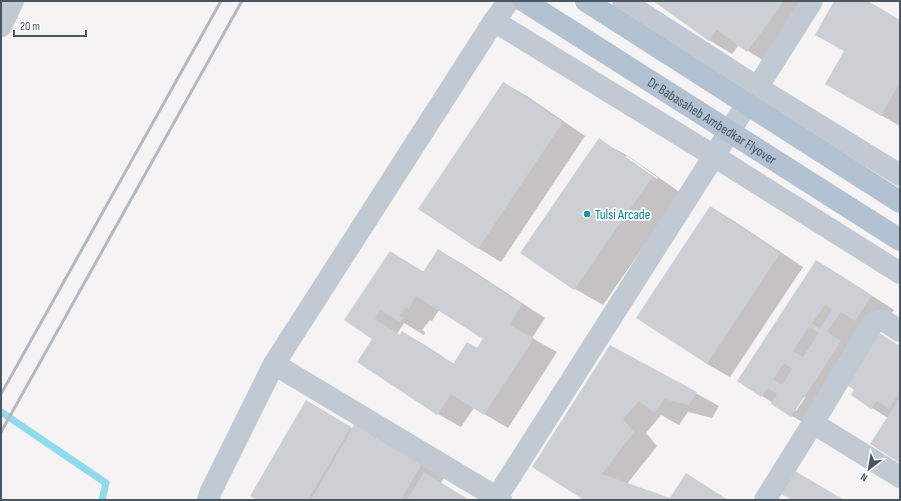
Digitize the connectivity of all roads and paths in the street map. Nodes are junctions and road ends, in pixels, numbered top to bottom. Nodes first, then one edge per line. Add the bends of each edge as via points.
1 (13, 1) edge
2 (509, 1) edge
3 (524, 1) edge
4 (586, 1) edge
5 (623, 1) edge
6 (812, 1) edge
7 (494, 21) junction
8 (1, 24) edge
9 (757, 86) junction
10 (714, 156) junction
11 (900, 175) edge
12 (900, 202) edge
13 (900, 240) edge
14 (900, 273) edge
15 (900, 331) edge
16 (274, 364) junction
17 (813, 423) junction
18 (900, 477) edge
19 (499, 499) edge
20 (208, 500) edge
21 (765, 500) edge

1 - 8 street
2 - 7 street
3 - 13 main road, Dr Babasaheb Ambedkar Flyover, bridge
4 - 12 main road, bridge
5 - 9 street
6 - 9 street
7 - 10 street
7 - 16 street
9 - 10 street
9 - 11 street
10 - 14 street
10 - 19 street
15 - 17 street via 883,320 873,323
16 - 19 street
16 - 20 street
17 - 18 street
17 - 21 street

